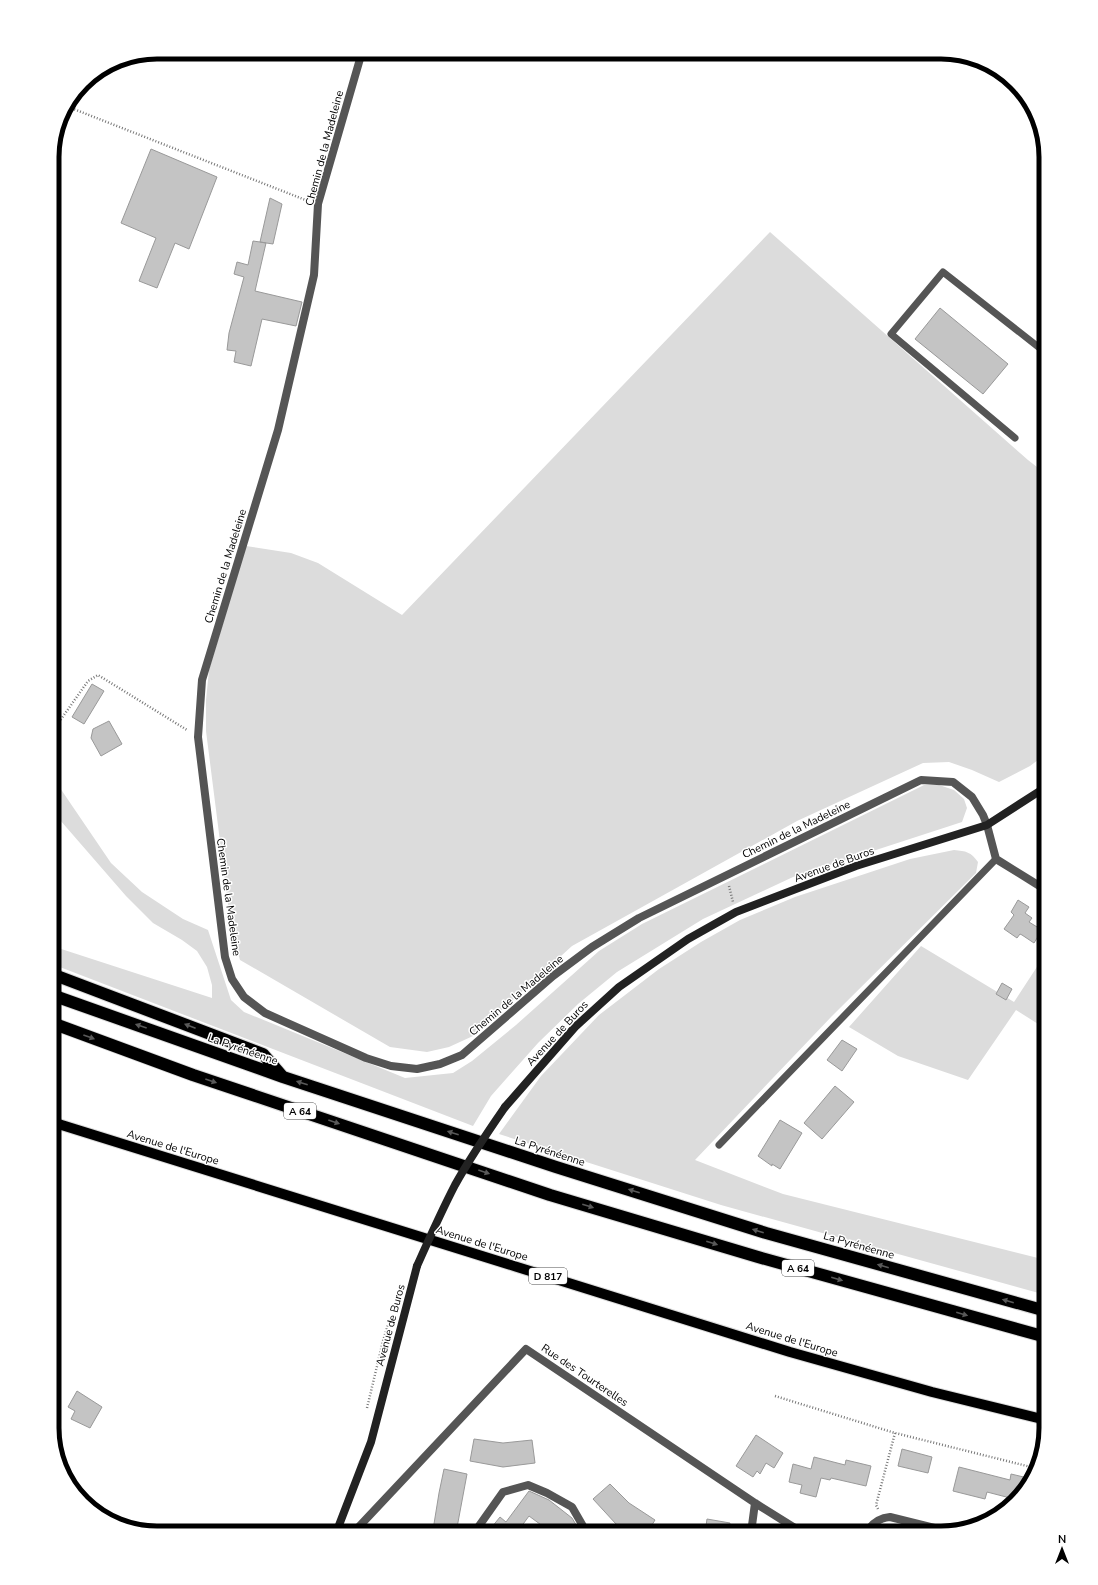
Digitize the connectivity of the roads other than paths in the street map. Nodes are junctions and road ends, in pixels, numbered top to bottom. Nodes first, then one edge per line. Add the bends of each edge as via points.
1 (360, 59) edge
2 (1039, 348) edge
3 (1015, 438) dead end
4 (1039, 792) edge
5 (987, 825) junction
6 (996, 859) junction
7 (1039, 886) edge
8 (59, 977) edge
9 (59, 997) edge
10 (59, 1027) edge
11 (283, 1077) junction
12 (59, 1124) edge
13 (719, 1145) dead end
14 (1039, 1309) edge
15 (1039, 1335) edge
16 (1039, 1418) edge
17 (755, 1503) junction
18 (339, 1526) edge
19 (360, 1526) edge
20 (479, 1526) edge
21 (583, 1526) edge
22 (752, 1526) edge
23 (792, 1526) edge
24 (870, 1526) edge
25 (927, 1526) edge

1 - 5 street, Chemin de la Madeleine via 318,204 314,275 278,430 202,680 198,737 225,957 232,979 244,997 265,1013 366,1058 391,1066 417,1069 440,1064 462,1055 553,976 592,947 639,918 921,780 953,782 972,797
2 - 3 lane via 942,272 891,334
4 - 5 street, Avenue de Buros
5 - 6 street, Chemin de la Madeleine
5 - 18 street, Avenue de Buros, bridge via 856,866 736,912 688,939 619,987 575,1027 505,1107 455,1185 434,1226 417,1266 371,1442
6 - 7 street
6 - 13 lane
11 -> 8 highway via 263,1054
11 -> 9 highway, La Pyrénéenne / A 64
10 -> 15 highway, A 64 via 192,1075 550,1195 758,1257
14 -> 11 highway, La Pyrénéenne / A 64 via 759,1231
12 - 16 main road, Avenue de l'Europe / D 817 via 797,1354 932,1392
17 - 19 street, Rue des Tourterelles via 526,1349
17 - 22 street
17 - 23 street, Rue des Tourterelles
20 - 21 street via 503,1492 528,1484 572,1507
24 - 25 street via 882,1518 890,1517

